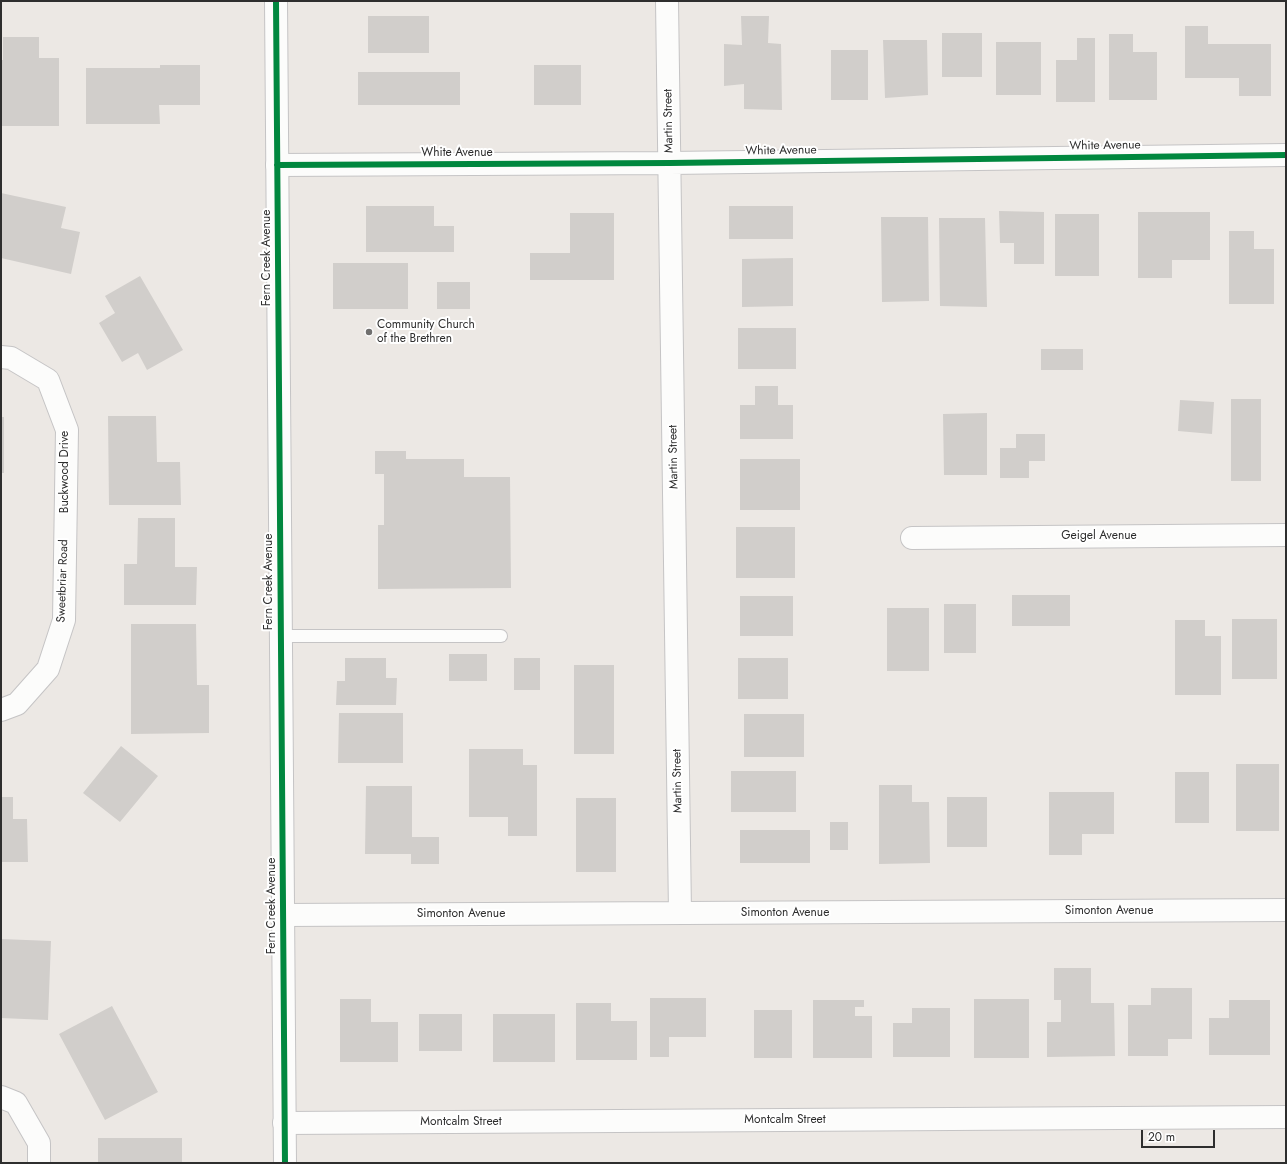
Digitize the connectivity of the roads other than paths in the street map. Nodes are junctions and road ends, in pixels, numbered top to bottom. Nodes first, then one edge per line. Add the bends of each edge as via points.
1 (276, 1) edge
2 (667, 1) edge
3 (1286, 155) edge
4 (670, 163) junction
5 (277, 165) junction
6 (1, 357) edge
7 (65, 523) joint
8 (1286, 535) edge
9 (912, 538) dead end
10 (281, 636) junction
11 (501, 636) dead end
12 (1, 710) edge
13 (1286, 910) edge
14 (680, 913) junction
15 (284, 915) junction
16 (1, 1097) edge
17 (1286, 1117) edge
18 (284, 1123) junction
19 (39, 1163) edge
20 (284, 1163) edge

1 - 5 street, Fern Creek Avenue
2 - 4 street, Martin Street
3 - 4 street, White Avenue
4 - 5 street, White Avenue
4 - 14 street, Martin Street
5 - 10 street, Fern Creek Avenue
6 - 7 street, Buckwood Drive via 10,358 48,380 67,430
7 - 12 street, Sweetbriar Road via 64,620 48,669 17,704
8 - 9 street, Geigel Avenue
10 - 11 lane
10 - 15 street, Fern Creek Avenue
13 - 14 street, Simonton Avenue
14 - 15 street, Simonton Avenue
15 - 18 street, Fern Creek Avenue
16 - 19 street via 16,1103 39,1143
17 - 18 street, Montcalm Street
18 - 20 street, Fern Creek Avenue

